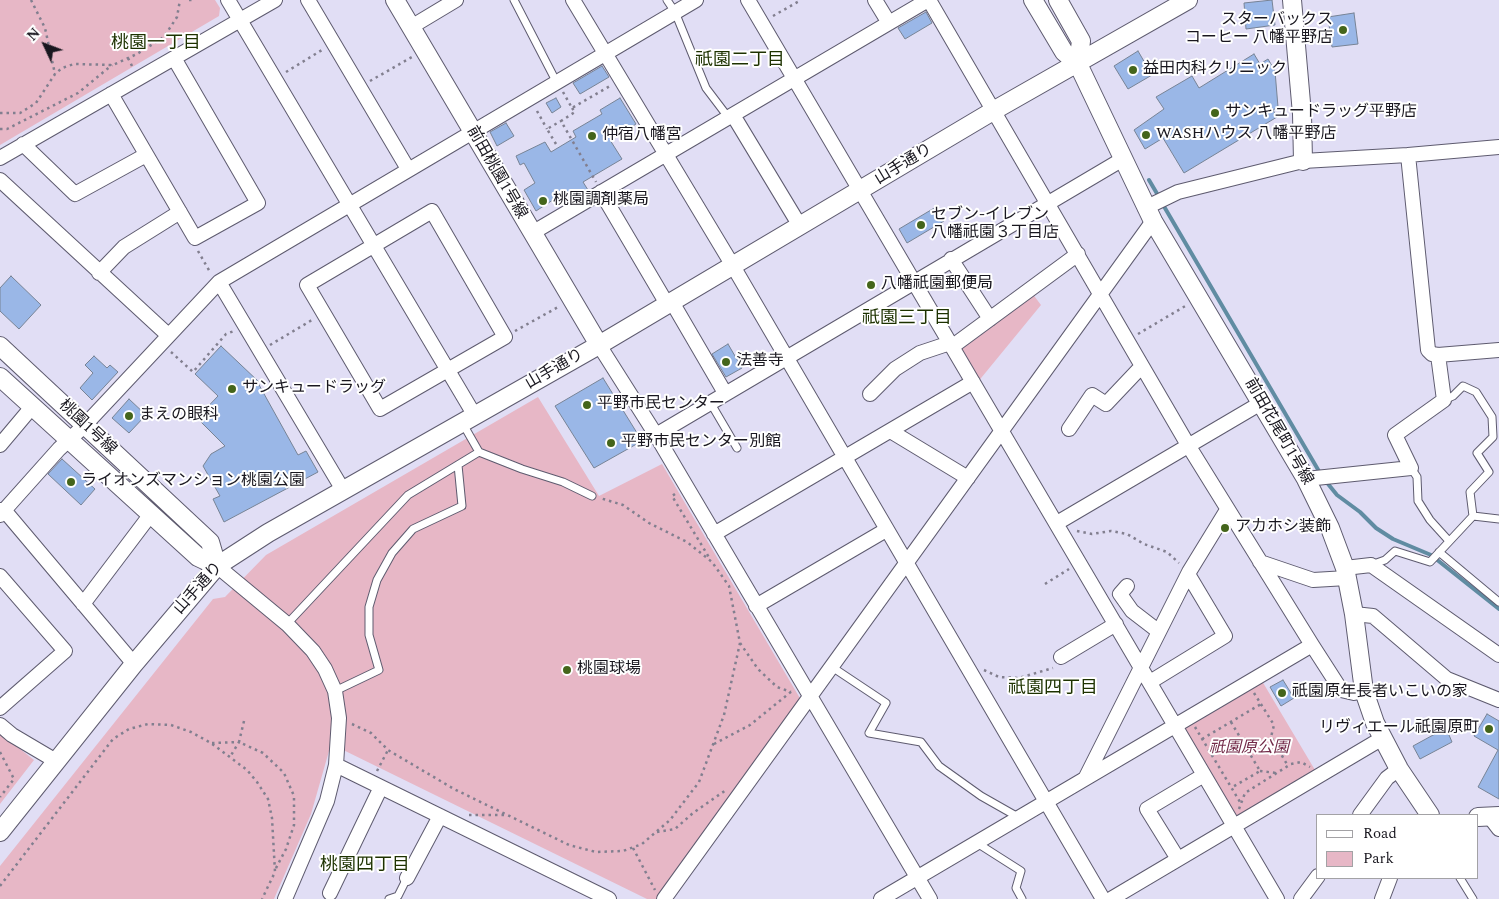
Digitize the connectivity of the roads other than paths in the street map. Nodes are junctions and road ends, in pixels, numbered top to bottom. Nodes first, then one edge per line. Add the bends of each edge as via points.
1 (228, 0) edge
2 (275, 0) edge
3 (308, 0) edge
4 (395, 0) edge
5 (456, 0) edge
6 (514, 0) edge
7 (573, 0) edge
8 (696, 0) edge
9 (748, 0) edge
10 (875, 0) edge
11 (928, 0) edge
12 (1033, 0) edge
13 (1058, 0) edge
14 (1188, 0) edge
15 (1292, 0) edge
16 (671, 6) edge
17 (239, 20) junction
18 (889, 23) junction
19 (411, 27) junction
20 (605, 55) junction
21 (174, 58) junction
22 (1078, 64) junction
23 (794, 78) junction
24 (557, 82) junction
25 (111, 94) junction
26 (993, 111) junction
27 (730, 116) junction
28 (473, 133) junction
29 (23, 144) junction
30 (1499, 147) edge
31 (666, 154) junction
32 (1408, 154) junction
33 (146, 155) junction
34 (0, 158) edge
35 (1123, 159) junction
36 (1303, 161) junction
37 (408, 169) junction
38 (0, 180) edge
39 (860, 191) junction
40 (602, 192) junction
41 (1048, 203) junction
42 (349, 206) junction
43 (1155, 207) junction
44 (180, 212) junction
45 (800, 226) junction
46 (532, 233) junction
47 (374, 246) junction
48 (1078, 254) junction
49 (951, 259) junction
50 (732, 266) junction
51 (99, 273) junction
52 (914, 282) junction
53 (218, 283) junction
54 (1101, 294) junction
55 (669, 303) junction
56 (990, 319) junction
57 (164, 339) junction
58 (599, 344) junction
59 (951, 345) junction
60 (0, 346) edge
61 (1499, 350) edge
62 (1438, 355) junction
63 (785, 356) junction
64 (1142, 366) junction
65 (447, 370) junction
66 (0, 377) edge
67 (973, 382) junction
68 (725, 393) junction
69 (870, 394) dead end
70 (1444, 400) junction
71 (710, 402) junction
72 (1261, 403) junction
73 (32, 407) junction
74 (469, 419) junction
75 (84, 426) junction
76 (1069, 429) dead end
77 (892, 432) junction
78 (1001, 432) junction
79 (656, 435) junction
80 (69, 440) junction
81 (0, 445) edge
82 (1188, 445) junction
83 (737, 448) dead end
84 (479, 452) junction
85 (845, 458) junction
86 (458, 465) junction
87 (1411, 468) junction
88 (968, 478) junction
89 (1317, 478) junction
90 (342, 490) junction
91 (592, 496) road end
92 (1, 510) edge
93 (1227, 510) junction
94 (151, 514) junction
95 (1473, 516) junction
96 (1499, 519) edge
97 (1057, 523) junction
98 (886, 530) junction
99 (714, 534) junction
100 (1449, 541) junction
101 (1438, 553) junction
102 (1260, 562) junction
103 (907, 565) junction
104 (1371, 565) junction
105 (217, 566) junction
106 (1188, 573) junction
107 (1346, 573) junction
108 (0, 576) edge
109 (1127, 586) dead end
110 (1499, 602) edge
111 (83, 604) junction
112 (756, 606) junction
113 (1354, 614) junction
114 (287, 624) junction
115 (1116, 624) junction
116 (1158, 630) junction
117 (1312, 645) junction
118 (1499, 655) edge
119 (1061, 657) road end
120 (134, 664) junction
121 (1140, 666) junction
122 (832, 667) junction
123 (1150, 682) junction
124 (335, 691) junction
125 (1364, 691) junction
126 (810, 699) junction
127 (1499, 700) edge
128 (0, 708) edge
129 (0, 725) edge
130 (1176, 726) junction
131 (1382, 739) junction
132 (56, 761) junction
133 (336, 765) junction
134 (1399, 770) junction
135 (1204, 775) junction
136 (1086, 776) junction
137 (376, 785) junction
138 (1048, 801) junction
139 (1361, 814) edge
140 (1427, 814) edge
141 (440, 816) junction
142 (1018, 817) junction
143 (1235, 827) junction
144 (0, 832) edge
145 (976, 843) junction
146 (1178, 859) junction
147 (407, 878) joint
148 (918, 878) junction
149 (1316, 879) edge
150 (1390, 879) edge
151 (1461, 879) edge
152 (330, 893) dead end
153 (401, 898) edge
154 (1384, 898) edge
155 (285, 899) edge
156 (390, 899) edge
157 (609, 899) edge
158 (664, 899) edge
159 (881, 899) edge
160 (930, 899) edge
161 (1022, 899) edge
162 (1103, 899) edge
163 (1111, 899) edge
164 (1277, 899) edge
165 (1301, 899) edge
166 (1473, 899) edge

1 - 17 street
2 - 17 street
3 - 37 street
4 - 19 street, 前田桃園1号線
5 - 19 street
6 - 24 lane
7 - 20 street
8 - 16 street
9 - 23 street
10 - 18 street
11 - 18 street
11 - 26 street
12 - 22 street, 前田花尾町1号線 via 1064,52
13 - 22 street via 1081,41
14 - 22 street, 山手通り
15 - 36 street
16 - 20 street
16 - 27 lane via 706,88 716,104
17 - 21 street
17 - 42 street
18 - 23 street
19 - 28 street, 前田桃園1号線
20 - 24 street
20 - 31 street
21 - 25 street
21 - 44 street via 258,203 195,238
22 - 26 street, 山手通り
22 - 35 street, 前田花尾町1号線
23 - 27 street
23 - 39 street
24 - 28 street
25 - 29 street
25 - 33 street
26 - 39 street, 山手通り
26 - 41 street
27 - 31 street
27 - 45 street
28 - 37 street
28 - 46 street, 前田桃園1号線
29 - 33 street via 75,194
29 - 34 street
30 - 32 street
31 - 40 street
31 - 50 street
32 - 36 street
32 - 62 street via 1428,350
33 - 44 street
35 - 41 street
35 - 43 street, 前田花尾町1号線
36 - 43 street via 1178,192
37 - 42 street
38 - 51 street
39 - 45 street, 山手通り
39 - 52 street
40 - 46 street
40 - 55 street
41 - 48 street
41 - 49 street
42 - 47 street
42 - 53 street
43 - 54 street
43 - 72 street, 前田花尾町1号線 via 1199,298
44 - 51 street via 124,247
45 - 50 street, 山手通り
46 - 58 street, 前田桃園1号線
47 - 65 street
47 - 65 street via 432,211 505,337
47 - 65 street via 307,285 323,313 380,408
48 - 54 street
48 - 56 street
49 - 52 street
49 - 56 street
50 - 55 street, 山手通り
50 - 63 street
51 - 57 street
52 - 59 street
52 - 63 street
53 - 57 street
53 - 90 street
54 - 64 street
54 - 78 street
55 - 58 street, 山手通り
55 - 68 street
56 - 59 street
57 - 75 street
58 - 74 street, 山手通り
58 - 79 street
59 - 67 street
59 - 69 street via 920,353 895,369
60 - 75 street, 桃園1号線
61 - 62 street
62 - 70 street
63 - 68 street
63 - 85 street
64 - 76 street via 1106,404 1092,395
64 - 82 street
65 - 74 street
66 - 73 street, 桃園1号線
67 - 77 street
67 - 78 street
68 - 71 street
70 - 87 street via 1394,435
70 - 95 lane via 1463,386 1476,392 1492,417 1493,437 1477,452 1489,472 1470,492
71 - 79 street
71 - 83 lane
72 - 82 street
72 - 89 street, 前田花尾町1号線
73 - 80 street, 桃園1号線
73 - 81 street
74 - 84 lane
74 - 90 street, 山手通り
75 - 80 street
75 - 105 street, 桃園1号線 via 210,542
77 - 85 street
77 - 88 street
78 - 88 street
78 - 97 street
79 - 99 street
80 - 92 street
80 - 94 street, 桃園1号線
82 - 93 street
82 - 97 street
84 - 86 lane
84 - 91 lane via 563,482
85 - 98 street
85 - 99 street
86 - 114 lane via 408,496
86 - 124 lane via 462,506 413,529 392,553 377,580 369,607 369,635 379,670
87 - 89 street
87 - 100 lane via 1417,477 1418,502
88 - 103 street
89 - 107 street, 前田花尾町1号線
90 - 105 street, 山手通り
92 - 111 street
93 - 102 street
93 - 106 street
94 - 105 street, 桃園1号線 via 198,557
94 - 111 street
95 - 96 lane
95 - 100 lane
97 - 115 street
98 - 103 street
98 - 112 street
99 - 112 street
100 - 101 lane
101 - 104 lane via 1430,562 1395,550 1385,560
101 - 110 lane
102 - 107 street via 1313,580
102 - 117 street
103 - 122 street
103 - 138 street
104 - 107 street
104 - 118 street
105 - 114 street
105 - 120 street, 山手通り
106 - 116 street
106 - 123 street via 1225,636
107 - 113 street, 前田花尾町1号線
108 - 128 street via 65,651
109 - 116 street via 1120,594 1132,611
111 - 120 street
112 - 126 street via 796,688
113 - 125 street, 前田花尾町1号線
113 - 127 street via 1373,616 1447,679
114 - 124 street via 326,669
115 - 119 street
115 - 121 street
116 - 121 street
117 - 125 street via 1341,690
117 - 130 street
120 - 132 street, 山手通り
121 - 123 street
121 - 136 street
122 - 126 street
122 - 142 lane via 886,703 869,733 921,742 939,766
123 - 130 street
124 - 133 street via 339,718
125 - 131 street, 前田花尾町1号線
126 - 148 street
126 - 158 street
129 - 132 street via 12,736
130 - 135 street
130 - 136 street
131 - 134 street, 前田花尾町1号線
131 - 143 street
132 - 144 street, 山手通り
133 - 137 street
133 - 155 street via 327,800
134 - 139 street via 1388,778
134 - 140 street, 前田花尾町1号線
135 - 143 street
135 - 146 street via 1147,809
136 - 138 street
137 - 141 street
137 - 152 street
138 - 142 street
138 - 162 street
141 - 147 street
141 - 157 street
142 - 145 street
143 - 146 street
143 - 164 street
145 - 148 street
145 - 161 lane via 1021,871 1016,888
146 - 163 street
147 - 153 lane
148 - 159 street
148 - 160 street
149 - 165 street
150 - 154 street
151 - 166 lane
153 - 156 lane

